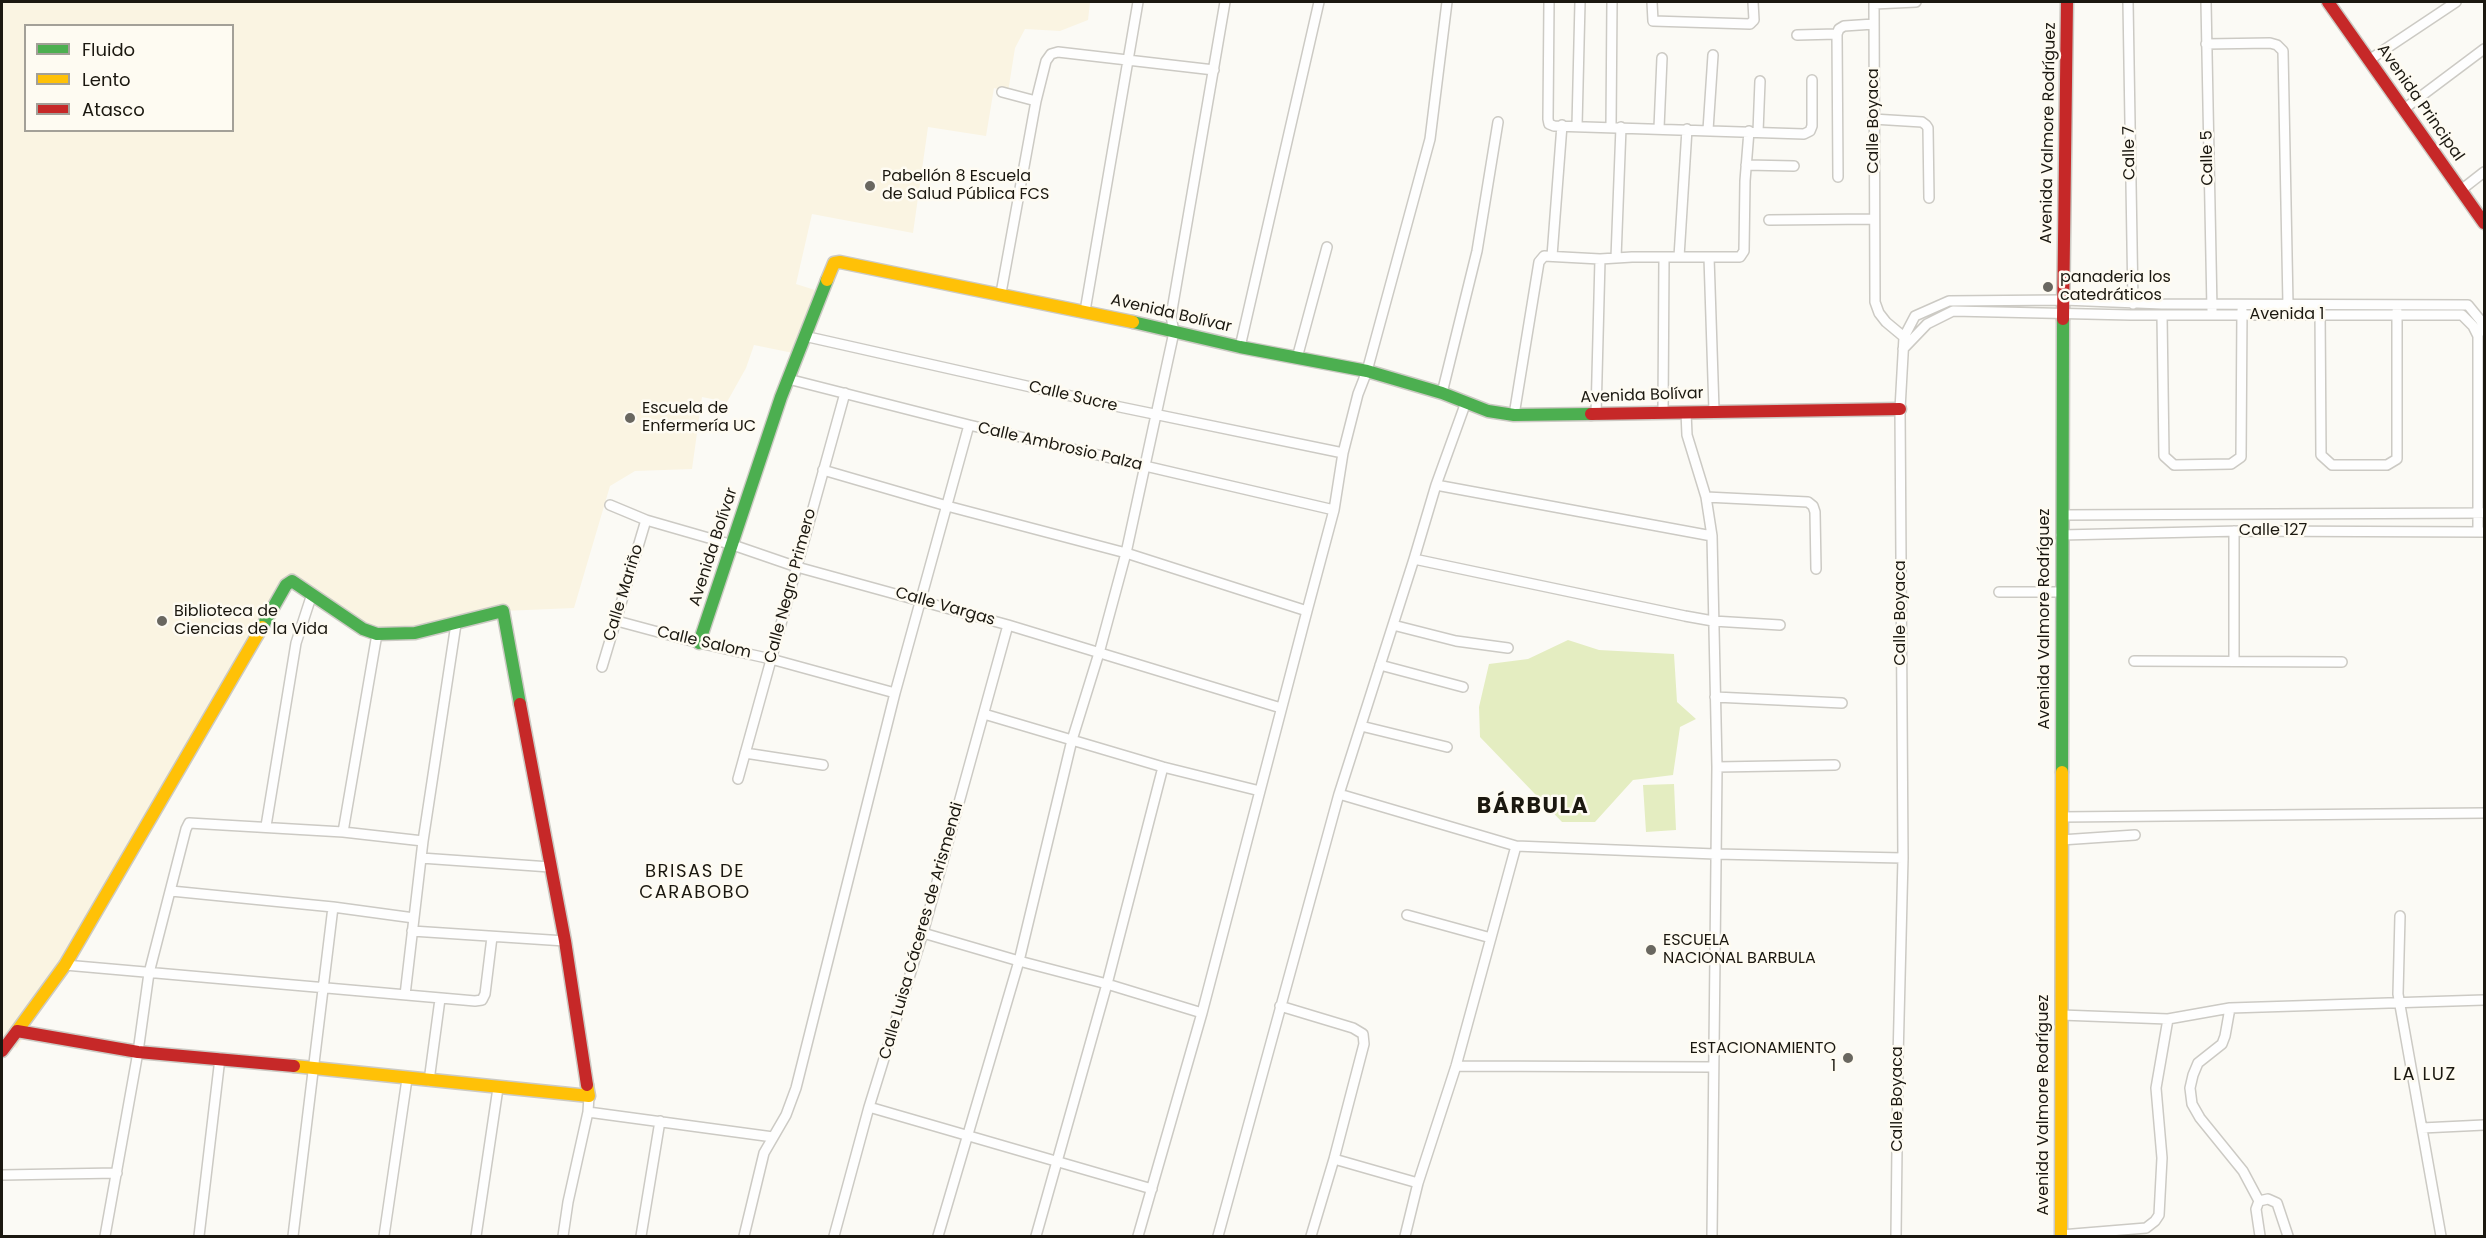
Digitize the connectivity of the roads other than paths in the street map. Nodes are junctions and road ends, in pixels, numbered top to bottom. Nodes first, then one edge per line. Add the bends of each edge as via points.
1 (1138, 2) edge
2 (1225, 2) edge
3 (1319, 2) edge
4 (1447, 2) edge
5 (1549, 2) edge
6 (1580, 2) edge
7 (1612, 2) edge
8 (1652, 2) edge
9 (1753, 2) edge
10 (1916, 2) edge
11 (2067, 2) edge
12 (2128, 2) edge
13 (2206, 2) edge
14 (2328, 2) edge
15 (2456, 2) edge
16 (1874, 3) edge
17 (1874, 24) junction
18 (1837, 34) junction
19 (1797, 35) dead end
20 (2206, 44) junction
21 (2484, 50) edge
22 (1713, 55) dead end
23 (1662, 58) dead end
24 (2369, 60) junction
25 (1128, 61) junction
26 (1214, 69) junction
27 (1812, 80) dead end
28 (1760, 81) dead end
29 (1002, 92) dead end
30 (1036, 100) junction
31 (2404, 109) junction
32 (1873, 119) junction
33 (1498, 122) dead end
34 (1562, 125) junction
35 (1577, 126) junction
36 (1611, 127) junction
37 (1621, 127) junction
38 (1659, 128) junction
39 (1687, 129) junction
40 (1708, 130) junction
41 (1754, 132) junction
42 (1746, 165) junction
43 (1794, 166) dead end
44 (2484, 172) edge
45 (1838, 177) dead end
46 (2461, 190) junction
47 (1929, 198) dead end
48 (1874, 219) junction
49 (1768, 220) dead end
50 (2484, 223) edge
51 (1327, 247) dead end
52 (1552, 256) junction
53 (1664, 257) junction
54 (1679, 257) junction
55 (1709, 257) junction
56 (1616, 258) junction
57 (1600, 259) junction
58 (1001, 293) junction
59 (2133, 304) junction
60 (2211, 304) junction
61 (2288, 305) junction
62 (2064, 306) junction
63 (2396, 306) junction
64 (2242, 310) junction
65 (2320, 310) junction
66 (1085, 311) junction
67 (2162, 315) junction
68 (2212, 315) junction
69 (2397, 316) junction
70 (2484, 331) edge
71 (1174, 332) junction
72 (804, 336) junction
73 (1904, 337) junction
74 (1240, 347) junction
75 (1904, 349) junction
76 (1297, 358) junction
77 (1367, 371) junction
78 (788, 380) junction
79 (845, 393) junction
80 (1442, 393) junction
81 (1466, 402) junction
82 (1900, 409) junction
83 (1714, 410) junction
84 (1686, 412) junction
85 (1158, 413) junction
86 (1664, 413) junction
87 (1514, 415) junction
88 (1596, 415) junction
89 (969, 425) junction
90 (1343, 453) junction
91 (1145, 466) junction
92 (823, 470) junction
93 (1436, 485) junction
94 (1706, 497) junction
95 (610, 505) dead end
96 (947, 506) junction
97 (1334, 510) junction
98 (2481, 513) edge
99 (2062, 515) junction
100 (646, 520) junction
101 (2234, 531) junction
102 (2481, 532) edge
103 (2061, 535) junction
104 (1712, 536) junction
105 (733, 545) junction
106 (1126, 553) junction
107 (1414, 559) junction
108 (797, 567) junction
109 (1816, 569) dead end
110 (1999, 592) dead end
111 (2061, 592) junction
112 (312, 594) junction
113 (921, 600) junction
114 (1307, 611) junction
115 (617, 621) junction
116 (1713, 621) junction
117 (456, 624) junction
118 (1008, 625) junction
119 (1393, 625) junction
120 (1780, 625) dead end
121 (376, 634) junction
122 (699, 643) junction
123 (1508, 648) dead end
124 (1099, 653) junction
125 (771, 659) junction
126 (2234, 660) junction
127 (2134, 661) dead end
128 (2342, 662) dead end
129 (1380, 665) junction
130 (602, 667) dead end
131 (1463, 687) dead end
132 (895, 693) junction
133 (1715, 697) junction
134 (1842, 703) dead end
135 (1281, 708) junction
136 (984, 714) junction
137 (1361, 726) junction
138 (1071, 740) junction
139 (1447, 747) dead end
140 (745, 753) junction
141 (823, 765) dead end
142 (1834, 765) dead end
143 (1163, 767) junction
144 (1717, 767) junction
145 (738, 779) dead end
146 (1260, 791) junction
147 (1339, 794) junction
148 (2484, 813) edge
149 (2061, 817) junction
150 (266, 826) junction
151 (343, 832) junction
152 (2135, 835) dead end
153 (2061, 840) junction
154 (423, 841) junction
155 (1516, 846) junction
156 (1714, 854) junction
157 (421, 858) junction
158 (1903, 858) junction
159 (550, 867) junction
160 (171, 891) junction
161 (333, 907) junction
162 (1407, 915) dead end
163 (2400, 916) dead end
164 (414, 918) junction
165 (412, 931) junction
166 (923, 933) junction
167 (492, 937) junction
168 (1491, 938) junction
169 (565, 941) junction
170 (1019, 961) junction
171 (65, 965) junction
172 (149, 973) junction
173 (1107, 984) junction
174 (324, 987) junction
175 (405, 995) junction
176 (440, 999) junction
177 (2484, 1000) edge
178 (2400, 1003) junction
179 (1280, 1006) junction
180 (2230, 1008) junction
181 (1202, 1013) junction
182 (2061, 1015) junction
183 (2168, 1019) junction
184 (17, 1031) junction
185 (2, 1049) edge
186 (138, 1052) junction
187 (220, 1058) junction
188 (1456, 1066) junction
189 (1713, 1066) junction
190 (314, 1068) junction
191 (408, 1079) junction
192 (429, 1081) junction
193 (498, 1088) junction
194 (589, 1096) junction
195 (869, 1107) junction
196 (588, 1112) junction
197 (660, 1121) junction
198 (2484, 1125) edge
199 (2422, 1128) junction
200 (967, 1134) junction
201 (773, 1137) junction
202 (1334, 1160) junction
203 (1057, 1161) junction
204 (117, 1173) junction
205 (2, 1175) edge
206 (1418, 1183) junction
207 (1152, 1189) junction
208 (2259, 1201) junction
209 (2146, 1232) edge
210 (2061, 1235) edge
211 (105, 1236) edge
212 (199, 1236) edge
213 (293, 1236) edge
214 (384, 1236) edge
215 (476, 1236) edge
216 (563, 1236) edge
217 (641, 1236) edge
218 (744, 1236) edge
219 (834, 1236) edge
220 (938, 1236) edge
221 (1035, 1236) edge
222 (1138, 1236) edge
223 (1218, 1236) edge
224 (1311, 1236) edge
225 (1405, 1236) edge
226 (1712, 1236) edge
227 (1896, 1236) edge
228 (2260, 1236) edge
229 (2288, 1236) edge
230 (2441, 1236) edge

1 - 25 street
2 - 26 street
3 - 74 street
4 - 77 street via 1430,139
5 - 34 street via 1548,119 1549,124
6 - 35 street
7 - 36 street
8 - 9 street via 1653,21 1750,24 1754,20
10 - 16 street
11 - 62 street, Avenida Valmore Rodríguez
12 - 59 street, Calle 7
13 - 20 street, Calle 5
14 - 24 street, Avenida Principal
15 - 24 street
16 - 17 street, Calle Boyaca
17 - 18 street via 1844,26
17 - 32 street, Calle Boyaca
18 - 19 street
18 - 45 street
20 - 60 street, Calle 5
20 - 61 street via 2270,43 2283,51
21 - 31 street
22 - 40 street
23 - 38 street
24 - 31 street, Avenida Principal
25 - 26 street
25 - 30 street via 1051,54
25 - 66 street
26 - 71 street via 1171,316
27 - 41 street via 1810,131
28 - 41 street
29 - 30 street
30 - 58 street
31 - 46 street, Avenida Principal
32 - 47 street via 1926,125
32 - 48 street, Calle Boyaca
33 - 80 street via 1477,251
34 - 35 street
34 - 52 street
35 - 36 street
36 - 37 street
37 - 38 street
37 - 56 street
38 - 39 street
39 - 40 street
39 - 54 street
40 - 41 street
41 - 42 street
42 - 43 street
42 - 55 street via 1743,255
44 - 46 street
46 - 50 street, Avenida Principal
48 - 49 street
48 - 73 street, Calle Boyaca via 1875,302 1886,322
51 - 76 street
52 - 57 street
52 - 87 street via 1544,256 1539,262
53 - 54 street
53 - 56 street
53 - 86 street
54 - 55 street
55 - 83 street
56 - 57 street
57 - 88 street
58 - 66 street, Avenida Bolívar
58 - 72 street, Avenida Bolívar via 834,263
59 - 60 street, Avenida 1
59 - 62 street, Avenida 1
60 - 64 street, Avenida 1
60 - 68 street, Calle 5
61 - 64 street, Avenida 1
61 - 65 street, Avenida 1
62 - 67 street, Avenida 1
62 - 73 street, Avenida 1 via 1949,301 1915,316
62 - 75 street, Avenida 1 via 1953,311 1927,324
62 - 99 street, Avenida Valmore Rodríguez
63 - 65 street, Avenida 1
63 - 69 street
63 - 70 street, Avenida 1 via 2468,306
64 - 65 street, Avenida 1
64 - 67 street via 2241,457 2231,464 2174,465 2164,456
64 - 68 street, Avenida 1
65 - 69 street, Avenida 1
65 - 69 street via 2320,455 2332,465 2387,465 2397,459
66 - 71 street, Avenida Bolívar
67 - 68 street, Avenida 1
69 - 98 street, Avenida 1 via 2462,315 2478,336
71 - 74 street, Avenida Bolívar
71 - 85 street
72 - 78 street, Avenida Bolívar
72 - 85 street, Calle Sucre
73 - 75 street, Calle Boyaca
74 - 76 street, Avenida Bolívar
75 - 82 street, Calle Boyaca
76 - 77 street, Avenida Bolívar
77 - 80 street, Avenida Bolívar
77 - 90 street
78 - 79 street, Calle Ambrosio Palza
78 - 105 street, Avenida Bolívar
79 - 89 street, Calle Ambrosio Palza
79 - 92 street, Calle Negro Primero
80 - 81 street, Avenida Bolívar
81 - 87 street, Avenida Bolívar
81 - 93 street
82 - 83 street, Avenida Bolívar
82 - 158 street, Calle Boyaca
83 - 84 street, Avenida Bolívar
84 - 86 street, Avenida Bolívar
84 - 94 street via 1691,453
85 - 90 street, Calle Sucre
85 - 91 street
86 - 88 street, Avenida Bolívar
87 - 88 street, Avenida Bolívar
89 - 91 street, Calle Ambrosio Palza
89 - 96 street
90 - 97 street
91 - 97 street, Calle Ambrosio Palza
91 - 106 street
92 - 96 street
92 - 108 street, Calle Negro Primero
93 - 104 street
93 - 107 street
94 - 104 street
94 - 109 street via 1808,502 1815,512
95 - 100 street, Calle Vargas
96 - 106 street
96 - 113 street
97 - 114 street
98 - 99 street, Calle 127
98 - 102 street, Avenida 1
99 - 103 street, Avenida Valmore Rodríguez
100 - 105 street, Calle Vargas
100 - 115 street, Calle Mariño
101 - 102 street, Calle 127
101 - 103 street, Calle 127
101 - 126 street
103 - 111 street, Avenida Valmore Rodríguez
104 - 116 street
105 - 108 street, Calle Vargas
105 - 122 street, Avenida Bolívar
106 - 114 street
106 - 124 street
107 - 116 street
107 - 119 street
108 - 113 street, Calle Vargas
108 - 125 street, Calle Negro Primero
110 - 111 street
111 - 149 street, Avenida Valmore Rodríguez
112 - 121 street
112 - 150 street via 296,643
112 - 171 street via 292,581 286,585
113 - 118 street, Calle Vargas
113 - 132 street
114 - 135 street
115 - 122 street, Calle Salom
115 - 130 street, Calle Mariño
116 - 120 street
116 - 133 street
117 - 121 street via 415,633
117 - 154 street
117 - 159 street via 503,611
118 - 124 street, Calle Vargas
118 - 136 street, Calle Luisa Cáceres de Arismendi
119 - 123 street via 1456,641
119 - 129 street
121 - 151 street
122 - 125 street, Calle Salom
124 - 135 street, Calle Vargas
124 - 138 street
125 - 132 street, Calle Salom
125 - 140 street, Calle Negro Primero
126 - 127 street
126 - 128 street
129 - 131 street
129 - 137 street
132 - 201 street via 796,1088
133 - 134 street
133 - 144 street
135 - 146 street
136 - 138 street
136 - 166 street, Calle Luisa Cáceres de Arismendi
137 - 139 street
137 - 147 street
138 - 143 street
138 - 170 street
140 - 141 street
140 - 145 street, Calle Negro Primero
142 - 144 street
143 - 146 street
143 - 173 street
144 - 156 street
146 - 181 street
147 - 155 street
147 - 179 street
148 - 149 street
149 - 153 street, Avenida Valmore Rodríguez
150 - 151 street
150 - 160 street via 189,824
151 - 154 street
152 - 153 street
153 - 182 street, Avenida Valmore Rodríguez
154 - 157 street
155 - 156 street
155 - 168 street
156 - 158 street
156 - 189 street
157 - 159 street
157 - 164 street
158 - 227 street, Calle Boyaca
159 - 169 street
160 - 161 street
160 - 172 street
161 - 164 street
161 - 174 street
162 - 168 street
163 - 178 street
164 - 165 street
165 - 167 street
165 - 175 street
166 - 170 street
166 - 195 street, Calle Luisa Cáceres de Arismendi
167 - 169 street
167 - 176 street via 482,1000
168 - 188 street
169 - 194 street
170 - 173 street
170 - 200 street
171 - 172 street
171 - 184 street
172 - 174 street
172 - 186 street
173 - 181 street
173 - 203 street
174 - 175 street
174 - 190 street
175 - 176 street
176 - 192 street
177 - 178 street
178 - 180 street
178 - 199 street
179 - 202 street via 1363,1034 1364,1044
179 - 223 street
180 - 183 street
180 - 208 street via 2222,1044 2198,1064 2193,1075 2192,1104 2243,1171
181 - 207 street
182 - 183 street
182 - 210 street, Avenida Valmore Rodríguez
183 - 209 street via 2156,1088 2161,1199 2155,1221
184 - 185 street
184 - 186 street
186 - 187 street
186 - 204 street
187 - 190 street
187 - 212 street
188 - 189 street
188 - 206 street
189 - 226 street
190 - 191 street
190 - 213 street
191 - 192 street
191 - 214 street
192 - 193 street
193 - 194 street
193 - 215 street
194 - 196 street
195 - 200 street
195 - 219 street, Calle Luisa Cáceres de Arismendi
196 - 197 street
196 - 216 street
197 - 201 street
197 - 217 street
198 - 199 street
199 - 230 street
200 - 203 street
200 - 220 street
201 - 218 street via 764,1153
202 - 206 street
202 - 224 street
203 - 207 street
203 - 221 street
204 - 205 street
204 - 211 street
206 - 225 street
207 - 222 street
208 - 228 street via 2256,1209
208 - 229 street via 2277,1203
209 - 210 street

